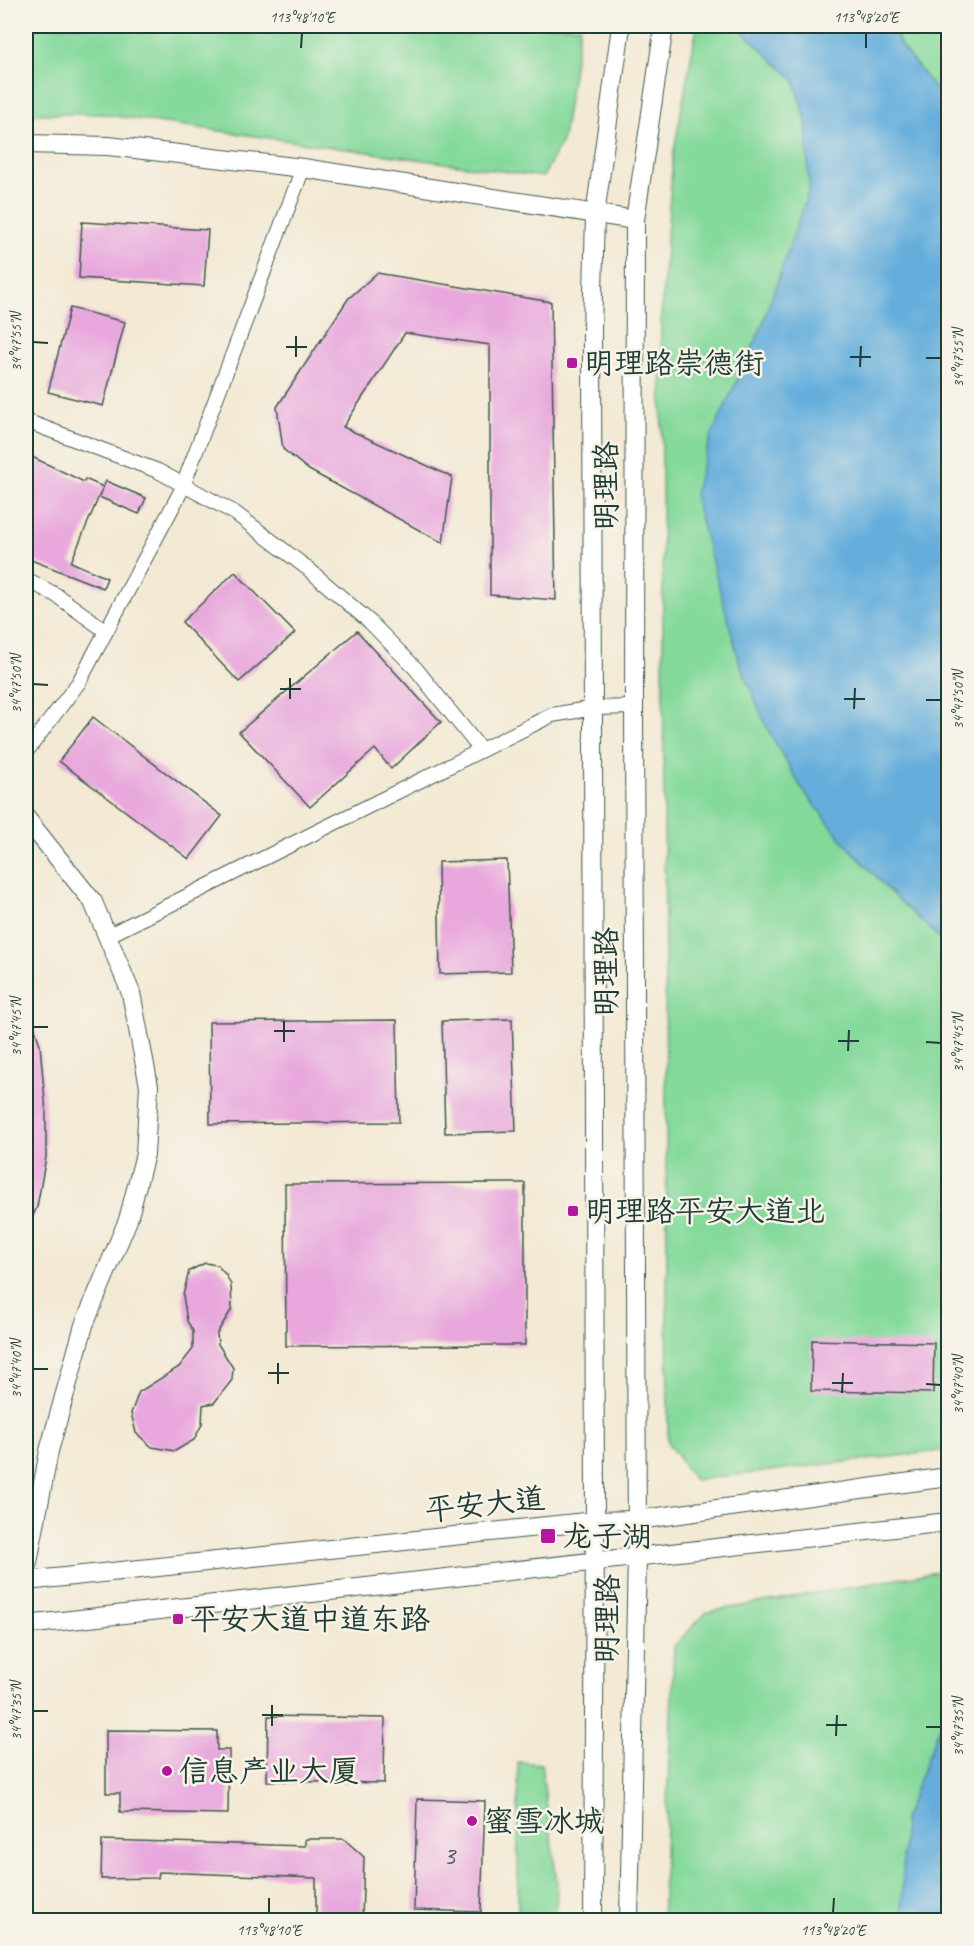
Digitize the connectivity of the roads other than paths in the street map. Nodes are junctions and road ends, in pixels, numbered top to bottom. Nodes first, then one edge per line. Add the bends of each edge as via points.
1 (621, 26) edge
2 (664, 27) edge
3 (26, 144) edge
4 (303, 168) junction
5 (595, 215) junction
6 (635, 220) junction
7 (26, 421) edge
8 (183, 484) junction
9 (26, 579) edge
10 (106, 631) junction
11 (633, 707) junction
12 (594, 708) junction
13 (481, 750) junction
14 (26, 752) edge
15 (26, 818) edge
16 (107, 936) junction
17 (948, 1477) edge
18 (637, 1520) junction
19 (595, 1521) junction
20 (948, 1522) edge
21 (637, 1557) junction
22 (594, 1562) junction
23 (26, 1573) edge
24 (26, 1581) edge
25 (26, 1624) edge
26 (593, 1920) edge
27 (629, 1920) edge

1 - 5 main road, 明理路
2 - 6 main road, 明理路
3 - 4 main road via 108,146
4 - 5 main road
4 - 8 street
5 - 6 main road
5 - 12 main road, 明理路
6 - 11 main road, 明理路
7 - 8 street via 148,466
8 - 10 street
8 - 13 street via 235,513 308,568 370,622 416,669
9 - 10 street
10 - 14 street via 79,682
11 - 12 street
11 - 18 main road, 明理路
12 - 13 street via 552,715
12 - 19 main road, 明理路
13 - 16 street
15 - 16 main road via 93,902
16 - 23 main road via 131,993 150,1086 145,1154 128,1220 84,1325 49,1451
17 - 18 main road, 平安大道
18 - 19 main road, 平安大道
18 - 21 main road, 明理路
19 - 22 main road, 明理路
19 - 24 main road, 平安大道
20 - 21 main road
21 - 22 main road
21 - 27 main road, 明理路
22 - 25 main road
22 - 26 main road, 明理路

